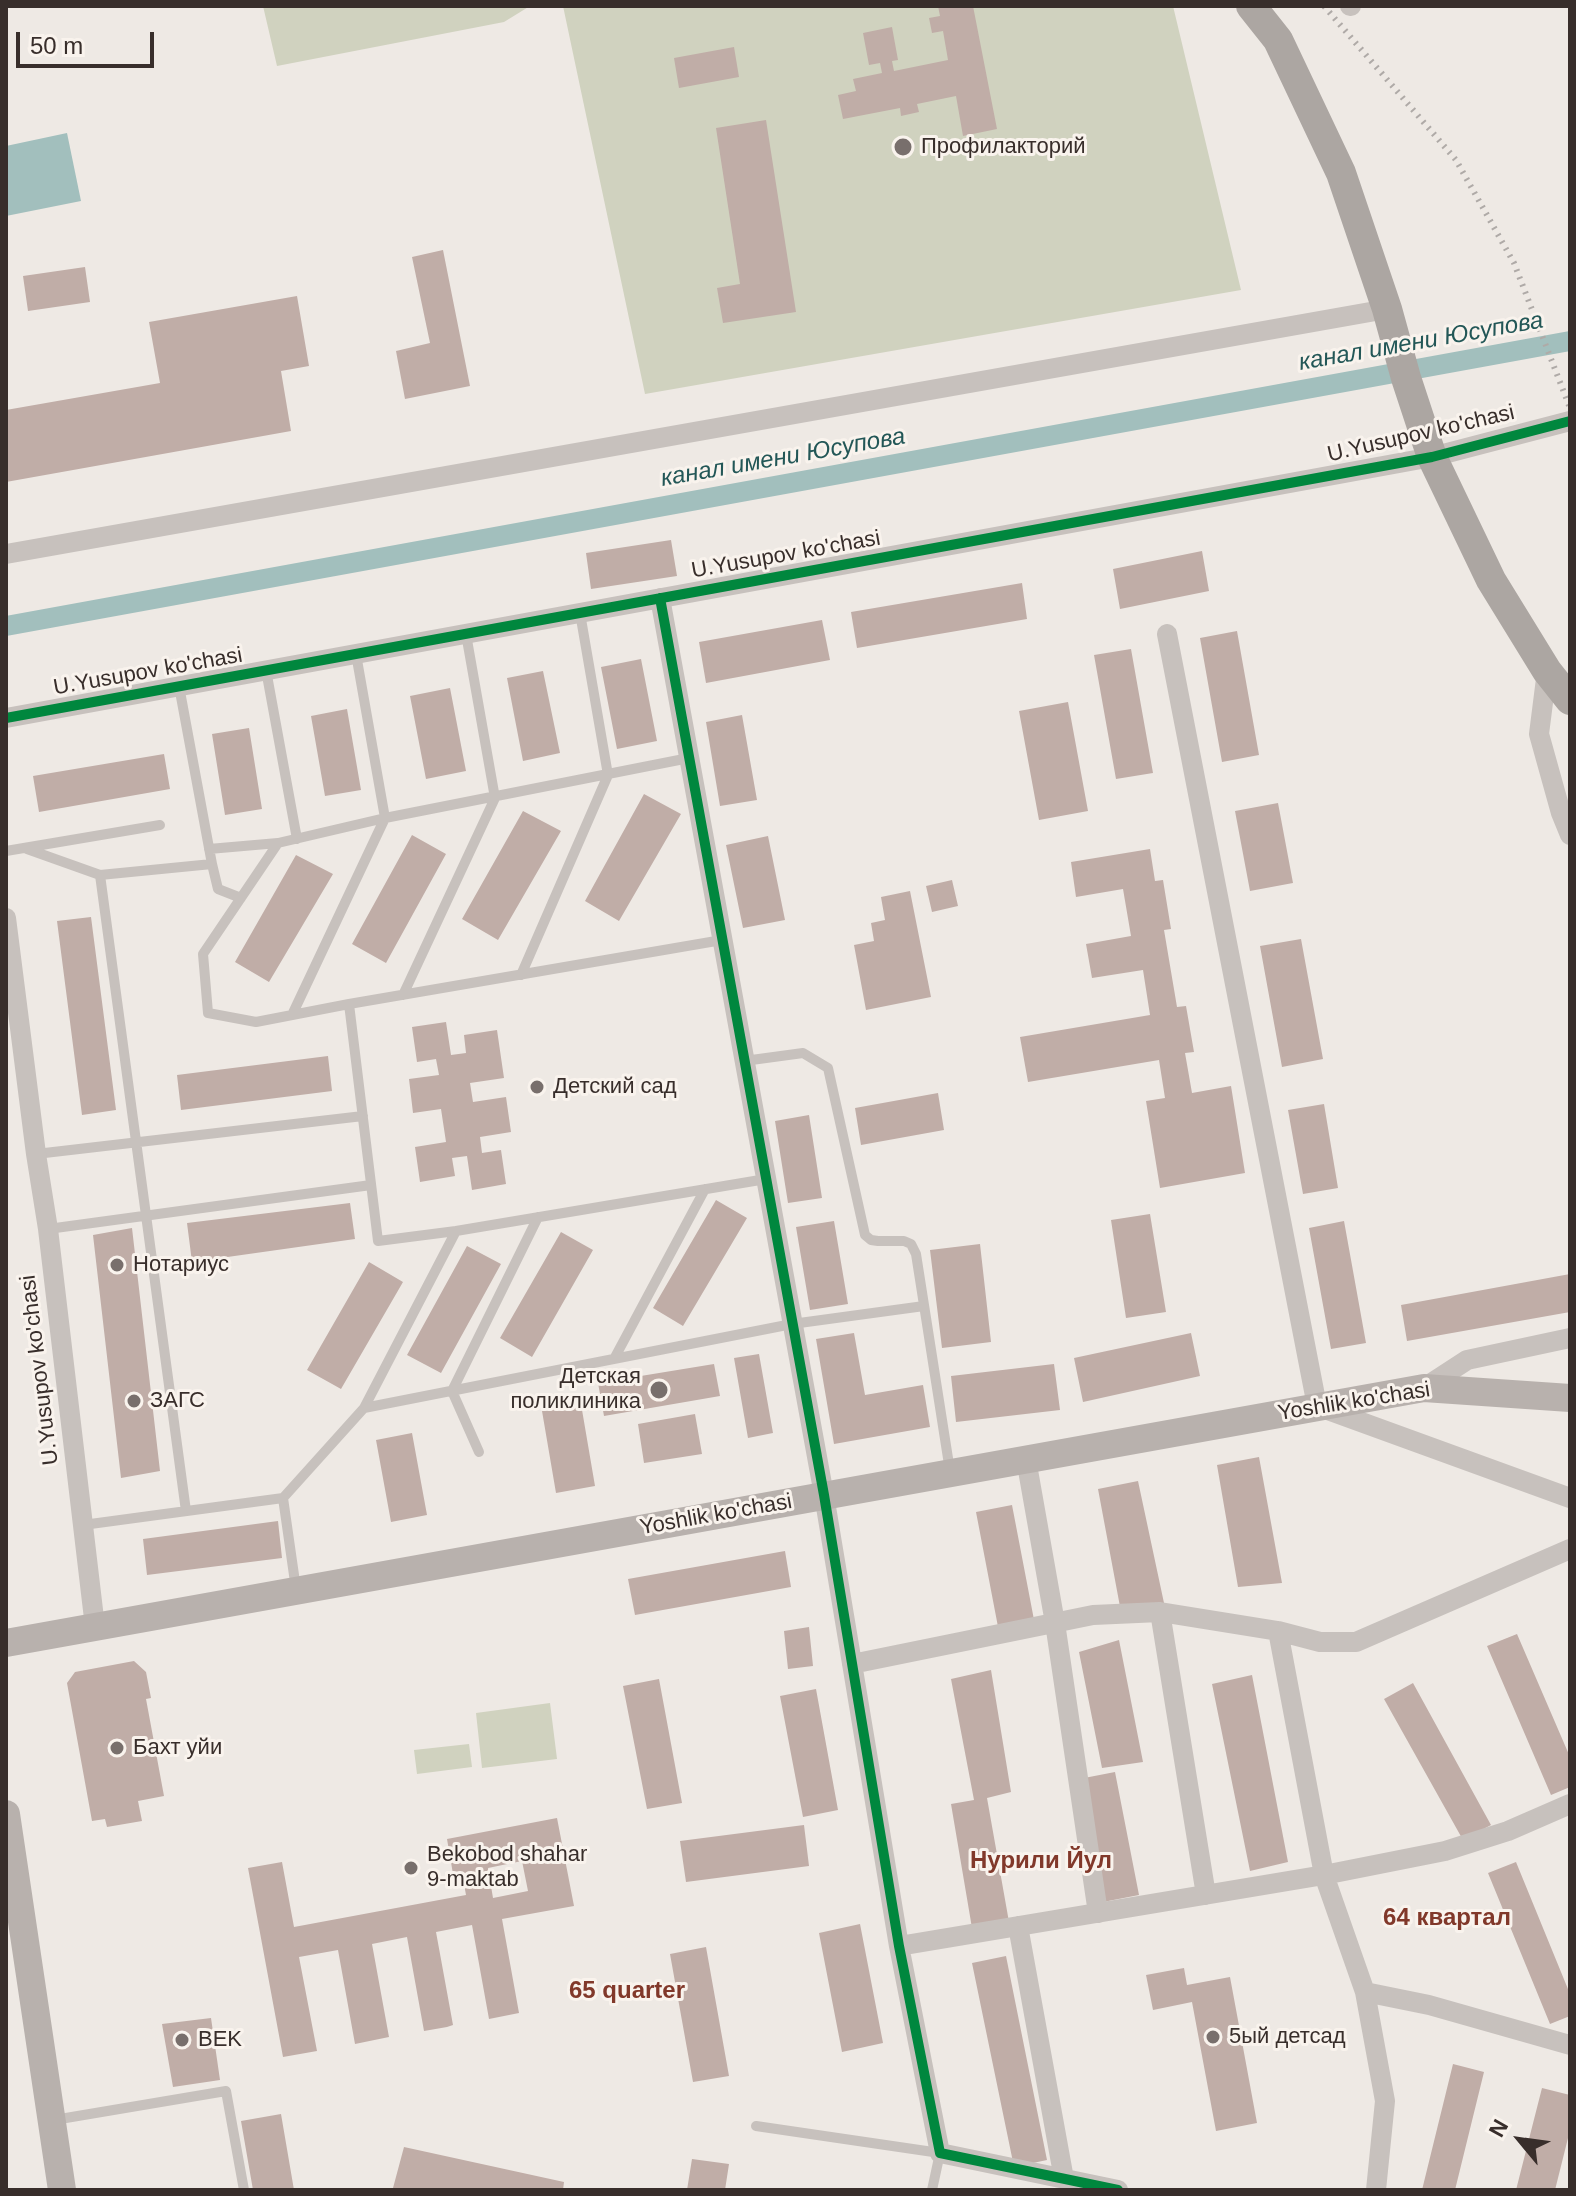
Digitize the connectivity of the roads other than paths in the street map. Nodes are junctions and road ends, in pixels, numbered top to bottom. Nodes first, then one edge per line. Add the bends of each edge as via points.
1 (1251, 6) edge
2 (1391, 320) junction
3 (1570, 421) edge
4 (1432, 457) junction
5 (6, 554) edge
6 (660, 598) junction
7 (580, 613) junction
8 (466, 634) junction
9 (1167, 634) dead end
10 (356, 654) junction
11 (266, 670) junction
12 (1547, 671) junction
13 (179, 686) junction
14 (1570, 700) edge
15 (6, 718) edge
16 (689, 758) junction
17 (608, 775) junction
18 (495, 798) junction
19 (385, 818) junction
20 (160, 825) dead end
21 (1570, 835) edge
22 (297, 839) junction
23 (278, 843) junction
24 (23, 848) junction
25 (209, 849) junction
26 (6, 851) edge
27 (212, 864) junction
28 (100, 875) junction
29 (241, 898) junction
30 (6, 918) edge
31 (722, 940) junction
32 (521, 975) junction
33 (403, 995) junction
34 (349, 1004) junction
35 (292, 1015) junction
36 (744, 1061) junction
37 (363, 1116) junction
38 (138, 1142) junction
39 (36, 1154) junction
40 (766, 1179) junction
41 (371, 1185) junction
42 (705, 1189) junction
43 (147, 1215) junction
44 (538, 1217) junction
45 (48, 1229) junction
46 (456, 1231) junction
47 (924, 1306) junction
48 (792, 1324) junction
49 (1570, 1338) edge
50 (614, 1359) junction
51 (1424, 1388) junction
52 (452, 1391) junction
53 (1570, 1398) edge
54 (1317, 1406) junction
55 (364, 1408) junction
56 (479, 1452) dead end
57 (1026, 1459) junction
58 (950, 1473) junction
59 (824, 1495) junction
60 (283, 1498) junction
61 (1570, 1498) edge
62 (186, 1511) junction
63 (83, 1525) junction
64 (1570, 1549) edge
65 (297, 1591) junction
66 (1160, 1612) junction
67 (1055, 1623) junction
68 (95, 1627) junction
69 (1278, 1631) junction
70 (6, 1643) edge
71 (852, 1664) junction
72 (1570, 1804) edge
73 (6, 1814) edge
74 (1324, 1875) junction
75 (1206, 1895) junction
76 (1098, 1913) junction
77 (1018, 1926) junction
78 (899, 1946) junction
79 (1365, 1992) junction
80 (1570, 2045) edge
81 (52, 2120) junction
82 (756, 2126) dead end
83 (940, 2153) junction
84 (1064, 2179) junction
85 (62, 2190) edge
86 (244, 2190) edge
87 (932, 2190) edge
88 (1118, 2190) edge
89 (1376, 2190) edge

1 - 2 main road via 1278,40 1341,173
2 - 4 main road
2 - 5 street
3 - 4 street, U.Yusupov ko'chasi
4 - 6 street, U.Yusupov ko'chasi
4 - 12 main road via 1491,580
6 - 7 street, U.Yusupov ko'chasi
6 - 16 street
7 - 8 street, U.Yusupov ko'chasi
7 - 17 lane
8 - 10 street, U.Yusupov ko'chasi
8 - 18 lane
9 - 54 street
10 - 11 street, U.Yusupov ko'chasi
10 - 19 lane
11 - 13 street, U.Yusupov ko'chasi
11 - 22 lane
12 - 14 main road
12 - 21 street via 1539,734
13 - 15 street, U.Yusupov ko'chasi
13 - 25 lane
16 - 17 lane
16 - 31 street
17 - 18 lane
17 - 32 lane
18 - 19 lane
18 - 33 lane
19 - 22 lane
19 - 35 lane
20 - 24 lane
22 - 23 lane
23 - 25 lane
23 - 29 lane
24 - 26 lane
24 - 28 lane
25 - 27 lane
27 - 28 lane
27 - 29 lane via 218,889
28 - 38 lane
29 - 35 lane via 203,954 208,1013 256,1022
30 - 39 street, U.Yusupov ko'chasi
31 - 32 lane
31 - 36 street
32 - 33 lane
33 - 34 lane
34 - 35 lane
34 - 37 lane
36 - 40 street
36 - 47 lane via 803,1053 828,1068 865,1235 911,1244
37 - 38 lane
37 - 41 lane
38 - 39 lane
38 - 43 lane
39 - 45 street, U.Yusupov ko'chasi
40 - 42 lane
40 - 48 street
41 - 43 lane
41 - 46 lane via 378,1241
42 - 44 lane
42 - 50 lane
43 - 45 lane
43 - 62 lane
44 - 46 lane
44 - 52 lane
45 - 63 street, U.Yusupov ko'chasi
46 - 55 lane
47 - 48 lane
47 - 58 lane
48 - 50 lane
48 - 59 street
49 - 51 street via 1467,1360
50 - 52 lane
51 - 53 street, Yoshlik ko'chasi
51 - 54 street, Yoshlik ko'chasi
52 - 55 lane
52 - 56 lane
54 - 57 street, Yoshlik ko'chasi
54 - 61 street
55 - 60 lane
57 - 58 street, Yoshlik ko'chasi
57 - 67 street
58 - 59 street, Yoshlik ko'chasi
59 - 65 street, Yoshlik ko'chasi
59 - 71 street
60 - 62 lane
60 - 65 lane
62 - 63 lane
63 - 68 street, U.Yusupov ko'chasi
64 - 69 street via 1356,1642 1320,1642
65 - 68 street, Yoshlik ko'chasi
66 - 67 street
66 - 69 street
66 - 75 street
67 - 71 street
67 - 76 street
68 - 70 street, Yoshlik ko'chasi
69 - 74 street
71 - 78 street
72 - 74 street via 1445,1851
73 - 81 street
74 - 75 street
74 - 79 street
75 - 76 street
76 - 77 street
77 - 78 street
77 - 84 street
78 - 83 street
79 - 80 street
79 - 89 street via 1385,2101
81 - 85 street
81 - 86 lane via 222,2090 228,2096
82 - 83 lane
83 - 84 street
83 - 87 lane
84 - 88 street

